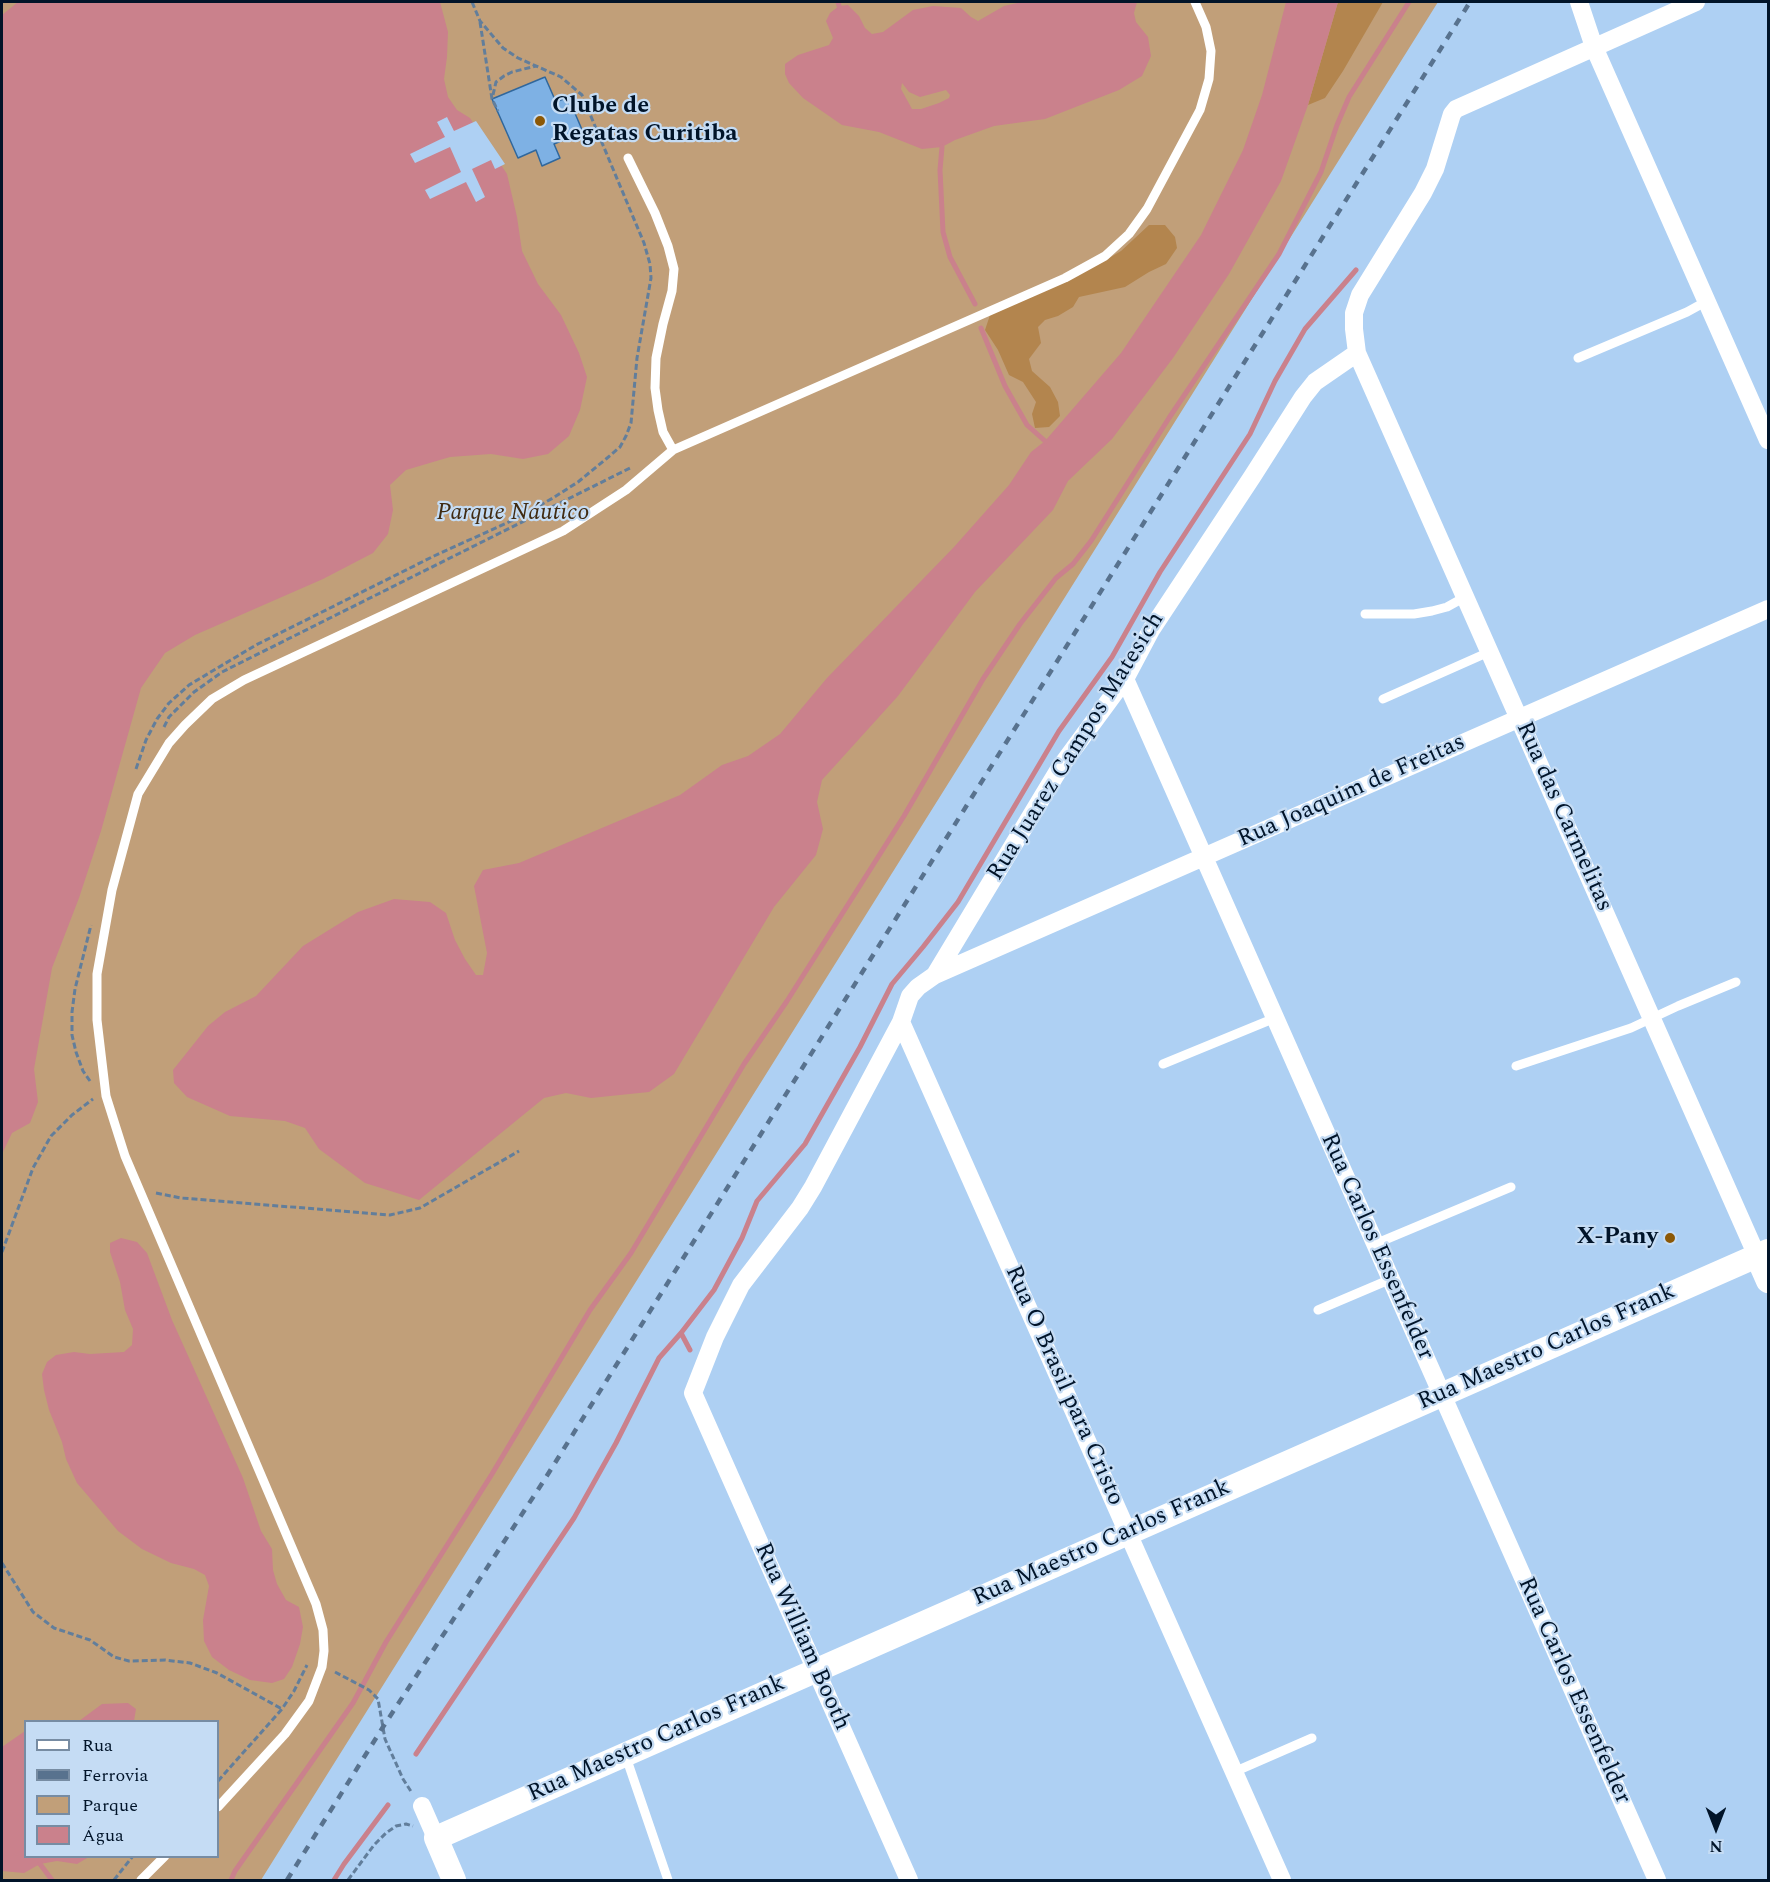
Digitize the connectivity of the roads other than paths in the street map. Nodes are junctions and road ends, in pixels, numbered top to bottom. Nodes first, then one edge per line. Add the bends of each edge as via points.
1 (1195, 2) edge
2 (1579, 2) edge
3 (1696, 2) edge
4 (1673, 7) edge
5 (1594, 47) junction
6 (628, 158) dead end
7 (1707, 301) junction
8 (1357, 353) junction
9 (1578, 358) dead end
10 (1768, 440) edge
11 (673, 450) junction
12 (1465, 597) junction
13 (1768, 609) edge
14 (1365, 614) dead end
15 (1490, 652) junction
16 (1125, 679) junction
17 (1383, 699) dead end
18 (1519, 719) junction
19 (1204, 857) junction
20 (935, 975) junction
21 (1736, 982) dead end
22 (1275, 1018) junction
23 (1652, 1018) junction
24 (901, 1022) junction
25 (1163, 1064) dead end
26 (1516, 1066) dead end
27 (1511, 1187) dead end
28 (1375, 1244) junction
29 (1763, 1253) edge
30 (1391, 1279) junction
31 (1768, 1281) edge
32 (1318, 1310) dead end
33 (693, 1393) joint
34 (1442, 1395) junction
35 (1128, 1533) junction
36 (816, 1671) junction
37 (1312, 1738) dead end
38 (626, 1754) junction
39 (1234, 1772) junction
40 (219, 1806) edge
41 (422, 1806) road end
42 (436, 1838) junction
43 (164, 1858) edge
44 (141, 1881) edge
45 (454, 1881) edge
46 (668, 1881) edge
47 (909, 1881) edge
48 (1282, 1881) edge
49 (1657, 1881) edge

1 - 11 lane via 1212,51 1200,110 1147,209 1129,234 1105,256 1065,278
2 - 5 street
3 - 4 street
4 - 5 street
5 - 7 street
5 - 8 street via 1452,114 1424,193 1360,295 1353,329
6 - 11 lane via 655,213 674,269 656,358 658,410 663,432
7 - 9 lane
7 - 10 street
8 - 12 street, Rua das Carmelitas
8 - 16 street, Rua Juarez Campos Matesich via 1315,382 1303,397 1157,621
11 - 40 lane via 626,490 563,531 244,680 212,699 169,743 138,794 112,890 97,974 97,1020 106,1096 125,1156 316,1604 323,1630 322,1667 309,1701 285,1734
12 - 14 lane via 1432,611
12 - 15 street, Rua das Carmelitas
13 - 18 street, Rua Joaquim de Freitas
15 - 17 lane
15 - 18 street, Rua das Carmelitas
16 - 19 street, Rua Carlos Essenfelder
16 - 20 street, Rua Juarez Campos Matesich via 1061,766
18 - 19 street, Rua Joaquim de Freitas
18 - 23 street, Rua das Carmelitas
19 - 20 street, Rua Joaquim de Freitas
19 - 22 street, Rua Carlos Essenfelder
20 - 24 street, Rua Juarez Campos Matesich via 910,996
21 - 23 lane
22 - 25 lane
22 - 28 street, Rua Carlos Essenfelder
23 - 26 lane
23 - 29 street, Rua das Carmelitas
24 - 33 street, Rua Juarez Campos Matesich via 813,1187 741,1285
24 - 35 street, Rua O Brasil para Cristo
27 - 28 lane
28 - 30 street, Rua Carlos Essenfelder
29 - 31 street, Rua das Carmelitas
29 - 34 street, Rua Maestro Carlos Frank
30 - 32 lane
30 - 34 street, Rua Carlos Essenfelder
33 - 36 street, Rua William Booth
34 - 35 street, Rua Maestro Carlos Frank
34 - 49 street, Rua Carlos Essenfelder
35 - 36 street, Rua Maestro Carlos Frank
35 - 39 street, Rua O Brasil para Cristo
36 - 38 street, Rua Maestro Carlos Frank
36 - 47 street, Rua William Booth
37 - 39 lane
38 - 42 street, Rua Maestro Carlos Frank
38 - 46 lane
39 - 48 street, Rua O Brasil para Cristo
41 - 42 street
42 - 45 street
43 - 44 lane

